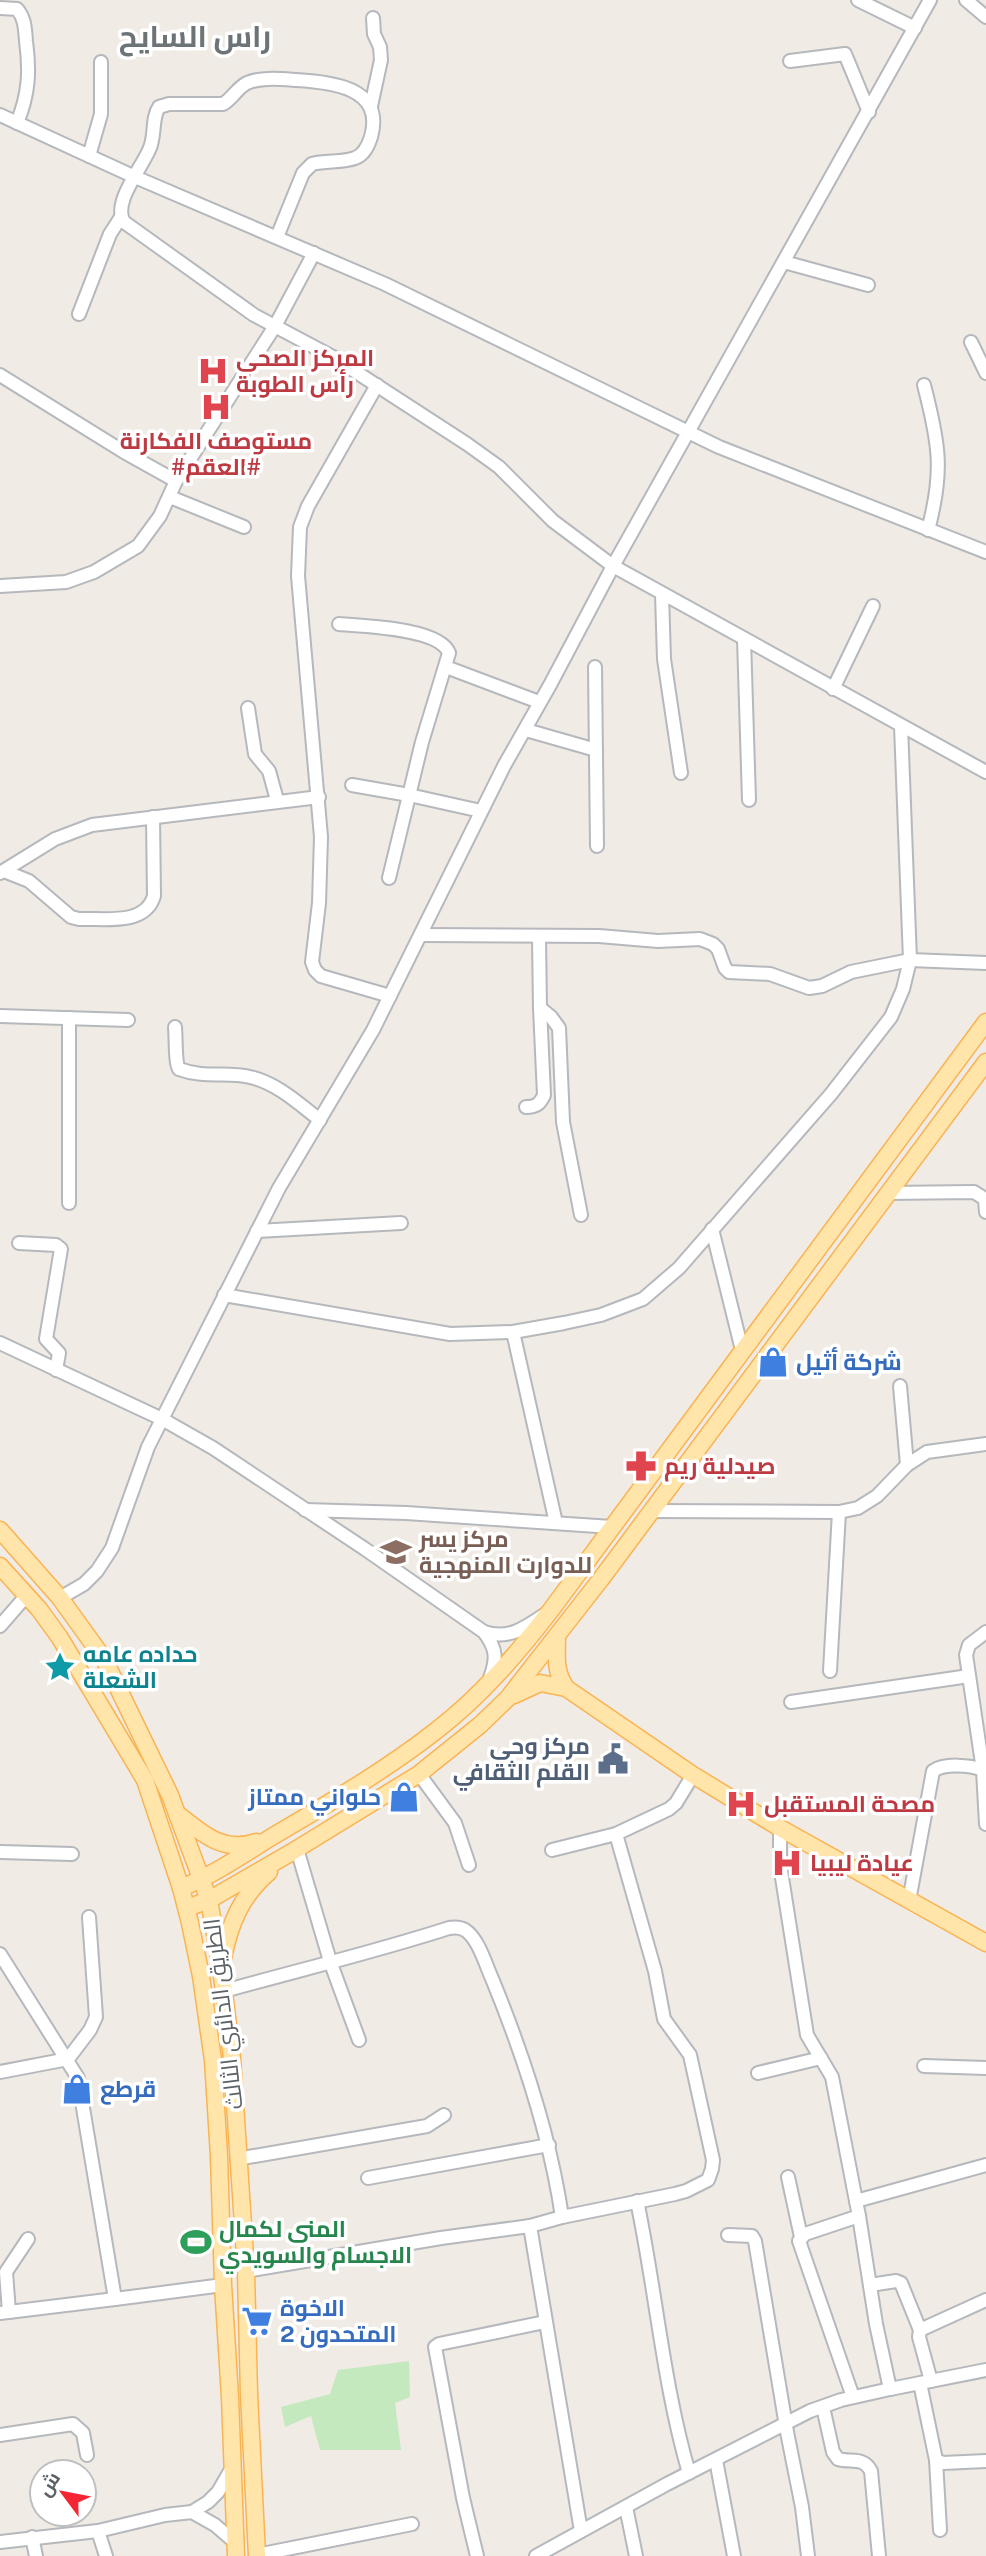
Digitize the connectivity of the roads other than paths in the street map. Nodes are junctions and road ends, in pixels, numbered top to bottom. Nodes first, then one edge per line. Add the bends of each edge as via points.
1 (858, 0) edge
2 (930, 0) edge
3 (965, 0) edge
4 (0, 8) edge
5 (986, 17) edge
6 (373, 18) dead end
7 (915, 28) junction
8 (790, 61) dead end
9 (101, 62) dead end
10 (371, 106) junction
11 (869, 112) junction
12 (0, 115) edge
13 (17, 123) junction
14 (89, 156) junction
15 (135, 177) junction
16 (121, 217) junction
17 (277, 237) junction
18 (314, 253) junction
19 (785, 262) junction
20 (868, 285) dead end
21 (79, 314) dead end
22 (275, 326) junction
23 (971, 342) dead end
24 (986, 373) edge
25 (0, 375) edge
26 (377, 385) junction
27 (924, 385) dead end
28 (688, 430) junction
29 (176, 481) junction
30 (170, 498) junction
31 (244, 527) dead end
32 (928, 530) junction
33 (986, 552) edge
34 (612, 566) junction
35 (0, 586) edge
36 (662, 594) junction
37 (873, 606) dead end
38 (340, 624) dead end
39 (744, 639) junction
40 (446, 667) junction
41 (595, 667) dead end
42 (833, 688) junction
43 (540, 702) junction
44 (248, 708) dead end
45 (901, 726) junction
46 (526, 730) junction
47 (596, 750) junction
48 (986, 772) edge
49 (681, 773) dead end
50 (352, 785) dead end
51 (409, 795) junction
52 (319, 797) junction
53 (277, 800) junction
54 (749, 800) dead end
55 (481, 811) junction
56 (153, 817) junction
57 (597, 846) dead end
58 (2, 872) edge
59 (389, 878) dead end
60 (421, 935) junction
61 (539, 937) junction
62 (910, 960) junction
63 (986, 963) edge
64 (390, 996) junction
65 (540, 1008) junction
66 (0, 1016) edge
67 (69, 1018) junction
68 (128, 1020) dead end
69 (986, 1022) edge
70 (175, 1027) dead end
71 (986, 1062) edge
72 (526, 1107) dead end
73 (320, 1120) junction
74 (887, 1193) junction
75 (69, 1203) dead end
76 (986, 1212) edge
77 (581, 1215) dead end
78 (401, 1223) dead end
79 (712, 1229) junction
80 (257, 1231) junction
81 (19, 1243) dead end
82 (811, 1258) junction
83 (830, 1269) junction
84 (224, 1295) junction
85 (513, 1332) junction
86 (0, 1343) edge
87 (742, 1350) junction
88 (56, 1370) junction
89 (900, 1386) dead end
90 (162, 1419) junction
91 (986, 1444) edge
92 (907, 1465) junction
93 (304, 1510) junction
94 (652, 1511) junction
95 (839, 1512) junction
96 (556, 1523) junction
97 (612, 1527) junction
98 (0, 1530) edge
99 (0, 1566) edge
100 (27, 1595) junction
101 (60, 1598) junction
102 (551, 1610) junction
103 (0, 1626) edge
104 (484, 1632) junction
105 (986, 1632) edge
106 (558, 1636) junction
107 (830, 1671) dead end
108 (969, 1676) junction
109 (488, 1685) junction
110 (566, 1688) junction
111 (508, 1698) junction
112 (791, 1702) dead end
113 (984, 1770) edge
114 (419, 1774) junction
115 (693, 1774) junction
116 (179, 1815) junction
117 (986, 1824) edge
118 (780, 1828) junction
119 (616, 1834) junction
120 (272, 1837) junction
121 (552, 1850) dead end
122 (294, 1851) junction
123 (0, 1852) edge
124 (72, 1854) dead end
125 (470, 1865) dead end
126 (202, 1879) junction
127 (181, 1888) junction
128 (209, 1900) junction
129 (909, 1900) junction
130 (187, 1908) junction
131 (89, 1917) dead end
132 (986, 1942) edge
133 (0, 1954) edge
134 (330, 1961) junction
135 (221, 1968) junction
136 (224, 1991) junction
137 (359, 2040) dead end
138 (821, 2058) junction
139 (68, 2059) junction
140 (924, 2066) dead end
141 (986, 2068) edge
142 (0, 2072) edge
143 (758, 2073) dead end
144 (444, 2115) dead end
145 (549, 2145) junction
146 (237, 2159) junction
147 (986, 2165) edge
148 (788, 2177) dead end
149 (368, 2178) dead end
150 (637, 2200) junction
151 (856, 2201) junction
152 (859, 2216) junction
153 (562, 2217) junction
154 (530, 2226) junction
155 (728, 2235) dead end
156 (801, 2237) junction
157 (27, 2239) dead end
158 (246, 2271) junction
159 (223, 2285) junction
160 (870, 2285) junction
161 (115, 2299) junction
162 (986, 2300) edge
163 (5, 2313) edge
164 (545, 2322) junction
165 (920, 2330) junction
166 (986, 2370) edge
167 (925, 2382) junction
168 (890, 2389) junction
169 (853, 2398) junction
170 (823, 2407) junction
171 (786, 2422) junction
172 (0, 2435) edge
173 (87, 2455) dead end
174 (716, 2460) junction
175 (936, 2460) junction
176 (986, 2461) edge
177 (233, 2466) junction
178 (690, 2473) junction
179 (626, 2507) junction
180 (191, 2512) junction
181 (412, 2524) dead end
182 (940, 2530) dead end
183 (98, 2531) junction
184 (581, 2531) junction
185 (32, 2537) junction
186 (0, 2542) edge
187 (236, 2549) edge
188 (36, 2556) edge
189 (106, 2556) edge
190 (257, 2556) edge
191 (477, 2556) edge
192 (536, 2556) edge
193 (636, 2556) edge
194 (734, 2556) edge
195 (808, 2556) edge
196 (880, 2556) edge

1 - 7 street
2 - 7 street
3 - 5 street
4 - 13 street via 17,9 23,17 30,71
6 - 10 street via 381,60
7 - 11 street
8 - 11 street via 845,54
9 - 14 street via 101,114
10 - 15 street via 335,83 282,79 245,84 223,104 162,105 156,112 150,149
10 - 17 street via 372,131 364,152 356,158 312,164 303,173
11 - 19 street
12 - 13 street
13 - 14 street
14 - 15 street
15 - 16 street via 123,197
15 - 17 street
16 - 21 street
16 - 22 street
17 - 18 street
18 - 22 street
18 - 28 street
19 - 20 street
19 - 28 street
22 - 26 street
22 - 29 street
23 - 24 street
25 - 29 street
26 - 34 street via 499,467 553,521
26 - 52 street via 300,527 300,612
27 - 32 street via 937,436 939,484
28 - 32 street via 719,447
28 - 34 street
29 - 30 street
30 - 31 street
30 - 35 street via 138,546 94,572 65,582
32 - 33 street
34 - 36 street
34 - 43 street
36 - 39 street
36 - 49 street via 664,659
37 - 42 street
38 - 40 street via 394,628 440,641 448,649
39 - 42 street
39 - 54 street
40 - 43 street
40 - 51 street
41 - 47 street
42 - 45 street
43 - 46 street
44 - 53 street via 255,754 269,771
45 - 48 street
45 - 62 street
46 - 47 street
46 - 55 street
47 - 57 street
50 - 51 street
51 - 55 street
51 - 59 street
52 - 53 street
52 - 64 street via 319,903 312,962 315,970 329,979
53 - 56 street
55 - 60 street
56 - 58 street via 72,831
56 - 58 street via 154,896 137,917 71,917 29,881
60 - 61 street
60 - 64 street
61 - 62 street via 700,939 718,949 729,972 770,974 809,988 851,972
61 - 65 street
62 - 63 street
62 - 79 street via 891,1017 831,1094
64 - 73 street
65 - 72 street via 544,1095 540,1103
65 - 77 street via 559,1028 563,1122
66 - 67 street
67 - 68 street
67 - 75 street
69 - 82 main road
70 - 73 street via 179,1069 250,1077 273,1086
71 - 74 main road
73 - 80 street
74 - 76 street via 974,1192 985,1199
74 - 83 main road
78 - 80 street
79 - 85 street via 679,1268 643,1299 601,1315
79 - 87 street
80 - 84 street
81 - 88 street via 61,1249 46,1339 59,1353
82 - 83 main road
82 - 87 main road
83 - 94 main road
84 - 85 street via 450,1334
84 - 90 street
85 - 96 street
86 - 88 street
87 - 97 main road
88 - 90 street
89 - 92 street
90 - 93 street
90 - 101 street via 112,1548 84,1584
91 - 92 street via 927,1452
92 - 95 street via 877,1496 858,1508
93 - 96 street
93 - 104 street
94 - 95 street
94 - 106 main road
95 - 107 street
96 - 97 street
97 - 102 main road
98 - 101 main road, الطريق الدائري الثالث
99 - 100 main road, الطريق الدائري الثالث
100 - 103 street
100 - 127 main road, الطريق الدائري الثالث via 60,1638 145,1780
101 - 116 main road, الطريق الدائري الثالث via 104,1660
102 - 104 street via 512,1633
102 - 109 main road
104 - 109 street via 496,1659
105 - 108 street via 970,1645 966,1655
106 - 110 main road via 556,1664
106 - 111 main road
108 - 112 street
108 - 113 street
109 - 120 main road via 406,1753
110 - 111 main road via 540,1683
110 - 115 main road
111 - 114 main road
113 - 117 street
113 - 129 street via 968,1766 933,1771
114 - 122 main road
114 - 125 street via 455,1822
115 - 118 main road
115 - 119 street via 677,1803
116 - 120 main road via 222,1844 248,1845
116 - 126 main road, الطريق الدائري الثالث
118 - 129 main road
118 - 138 street via 780,1866 807,2035
119 - 121 street
119 - 150 street via 664,2019 690,2055 713,2160 708,2180 698,2186
120 - 126 main road
122 - 128 main road
122 - 134 street
122 - 135 main road via 240,1903
123 - 124 street
126 - 127 main road
126 - 128 main road, الطريق الدائري الثالث
127 - 130 main road, الطريق الدائري الثالث
128 - 130 main road
128 - 135 main road, الطريق الدائري الثالث
129 - 132 main road
130 - 159 main road, الطريق الدائري الثالث via 213,2060
131 - 139 street via 96,2017
133 - 139 street
134 - 136 street
134 - 137 street
134 - 145 street via 449,1928 466,1930 518,2042
135 - 136 main road, الطريق الدائري الثالث
136 - 146 main road, الطريق الدائري الثالث
138 - 143 street
138 - 151 street via 832,2077
139 - 142 street
139 - 161 street via 81,2092
140 - 141 street
144 - 146 street via 427,2126
145 - 149 street
145 - 153 street
146 - 158 main road, الطريق الدائري الثالث
147 - 151 street
148 - 156 street
150 - 153 street
150 - 178 street via 670,2395
151 - 152 street
152 - 156 street
152 - 160 street
153 - 154 street
154 - 158 street
154 - 164 street
155 - 171 street via 752,2236 755,2241
156 - 169 street via 799,2247
157 - 163 street via 6,2272
158 - 190 main road, الطريق الدائري الثالث
159 - 161 street
159 - 177 main road, الطريق الدائري الثالث
160 - 165 street via 901,2283
160 - 168 street
161 - 163 street
162 - 165 street
164 - 184 street
164 - 191 street via 435,2347
165 - 167 street
166 - 167 street
167 - 168 street
167 - 175 street
168 - 169 street
169 - 170 street
170 - 171 street
170 - 196 street via 838,2459 861,2460 871,2471
171 - 174 street
171 - 195 street
172 - 173 street via 73,2424 83,2433
174 - 178 street
174 - 194 street
175 - 176 street
175 - 182 street
177 - 180 street via 213,2497
177 - 187 main road, الطريق الدائري الثالث
178 - 179 street
179 - 184 street
179 - 193 street
180 - 183 street
180 - 187 street via 215,2525
181 - 190 street
183 - 185 street
183 - 189 street
184 - 192 street
185 - 186 street
185 - 188 street

